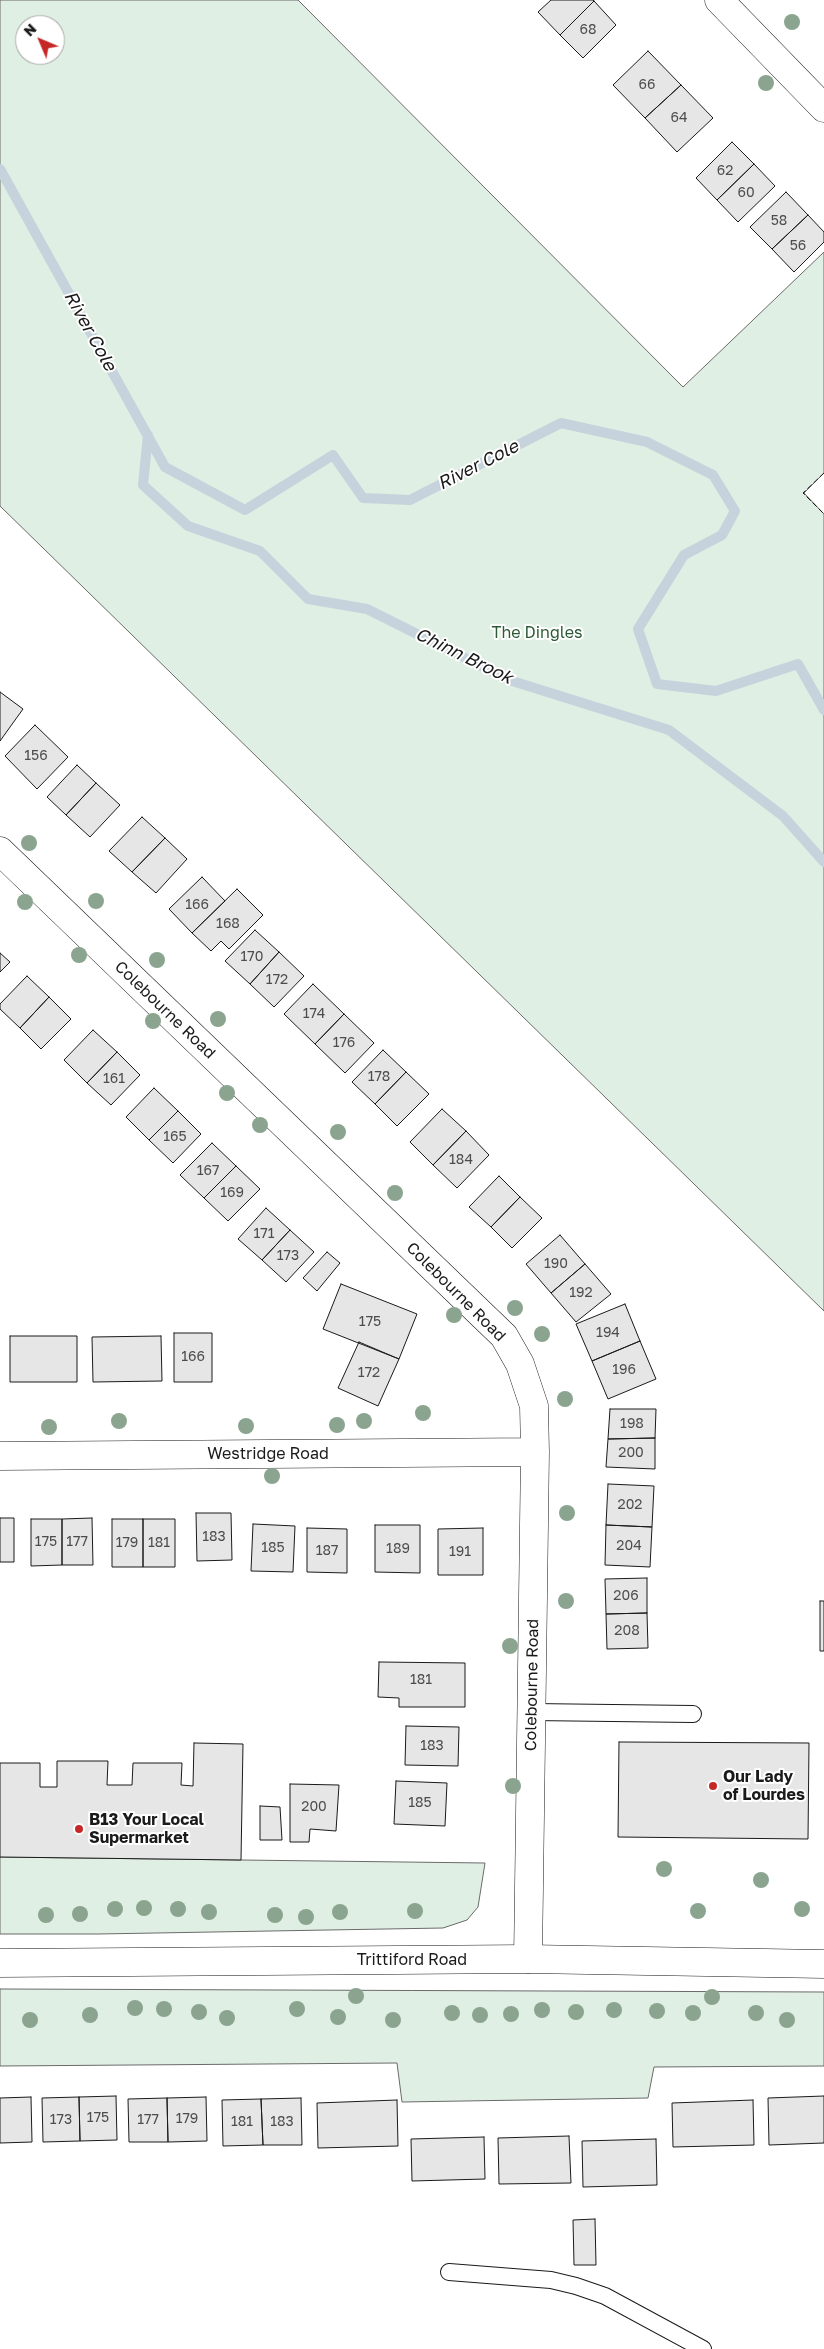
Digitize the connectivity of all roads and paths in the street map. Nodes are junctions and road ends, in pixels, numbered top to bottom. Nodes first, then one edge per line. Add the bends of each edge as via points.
1 (719, 0) edge
2 (824, 108) edge
3 (0, 851) edge
4 (535, 1452) junction
5 (0, 1456) edge
6 (532, 1712) junction
7 (693, 1714) dead end
8 (528, 1959) junction
9 (0, 1963) edge
10 (824, 1964) edge
11 (449, 2272) dead end
12 (704, 2349) edge

1 - 2 street
3 - 4 street, Colebourne Road via 504,1336 520,1364 534,1406
4 - 5 street, Westridge Road
4 - 6 street, Colebourne Road
6 - 7 lane
6 - 8 street, Colebourne Road
8 - 9 street, Trittiford Road
8 - 10 street, Trittiford Road
11 - 12 lane via 551,2280 576,2286 605,2296

